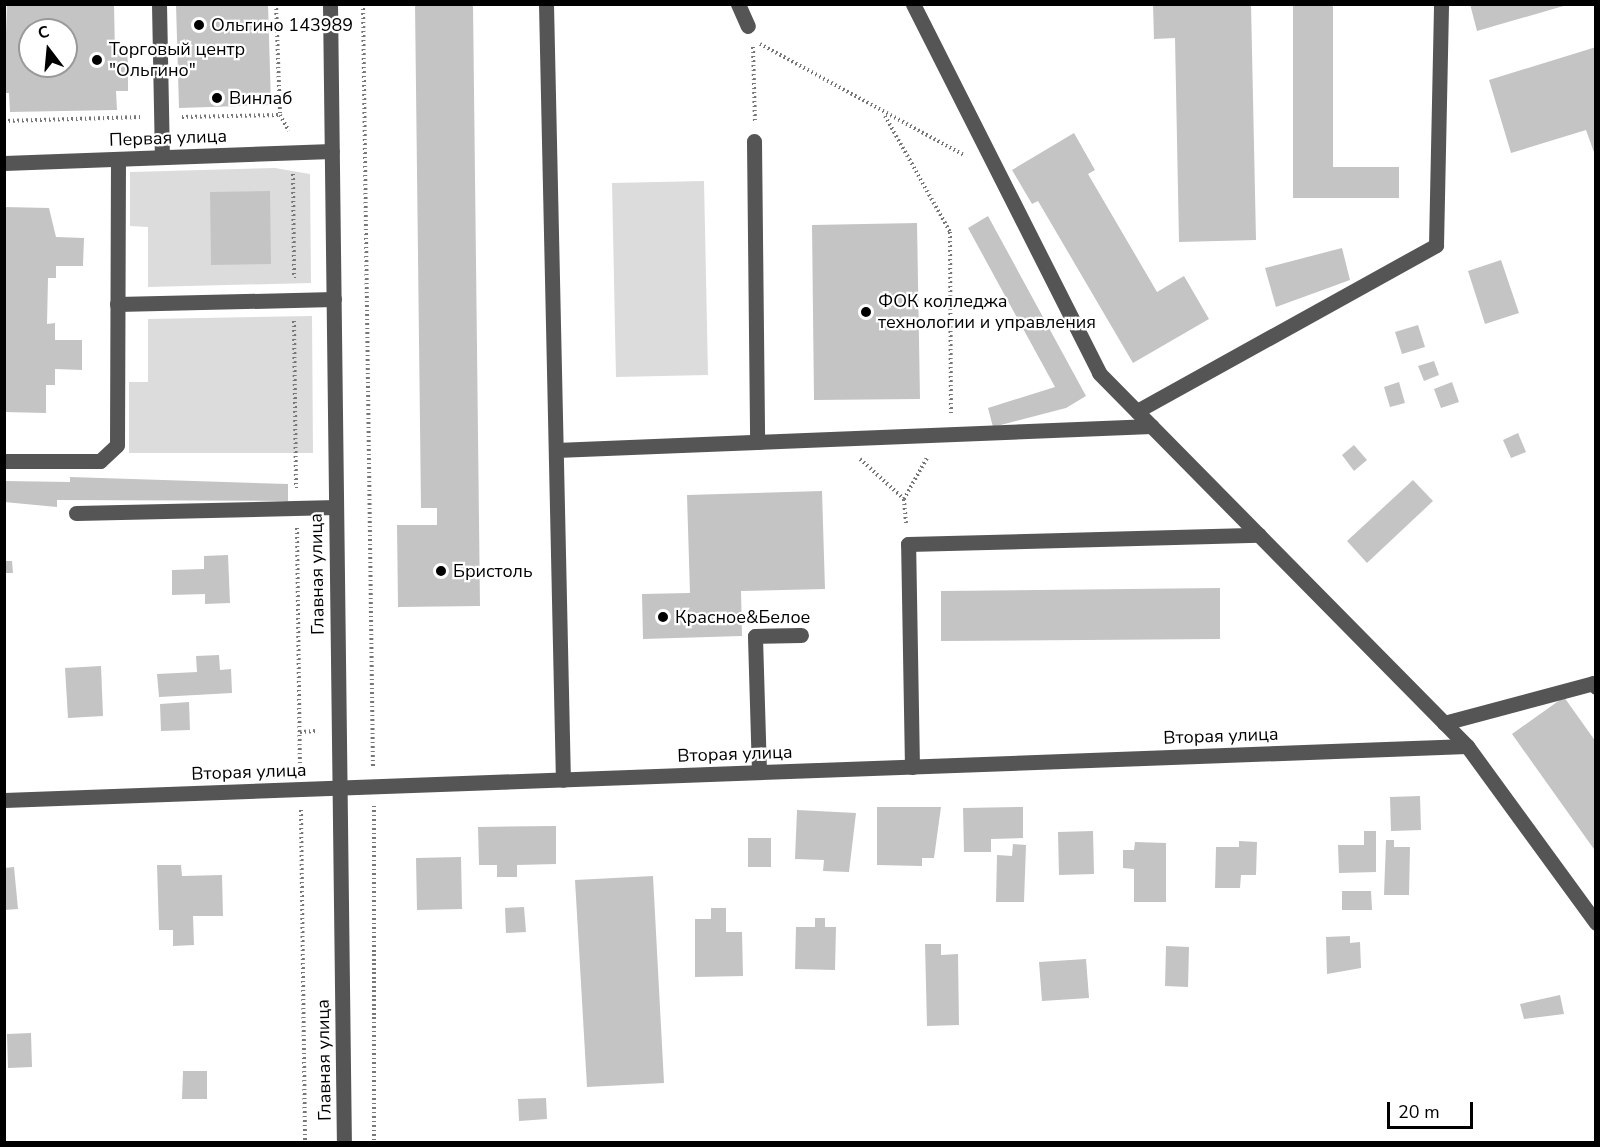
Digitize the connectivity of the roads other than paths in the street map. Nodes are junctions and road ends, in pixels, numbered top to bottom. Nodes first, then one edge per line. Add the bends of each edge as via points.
1 (159, 4) edge
2 (330, 4) edge
3 (546, 4) edge
4 (738, 4) edge
5 (913, 4) edge
6 (1441, 4) edge
7 (748, 26) dead end
8 (754, 141) road end
9 (332, 152) junction
10 (162, 157) junction
11 (118, 159) junction
12 (4, 163) edge
13 (334, 299) junction
14 (117, 304) junction
15 (1137, 411) junction
16 (1152, 426) junction
17 (757, 442) junction
18 (556, 450) junction
19 (4, 461) edge
20 (336, 507) junction
21 (76, 513) dead end
22 (1259, 535) junction
23 (801, 635) dead end
24 (1595, 684) edge
25 (1444, 723) junction
26 (1467, 746) junction
27 (912, 767) junction
28 (759, 772) junction
29 (563, 780) junction
30 (339, 788) junction
31 (4, 800) edge
32 (1596, 923) edge
33 (344, 1143) edge

1 - 10 street
2 - 9 street, Главная улица
3 - 18 street
4 - 7 street
5 - 15 street via 1099,373
6 - 15 street via 1436,245
8 - 17 street
9 - 10 street, Первая улица
9 - 13 street, Главная улица
10 - 11 street, Первая улица
11 - 12 street, Первая улица
11 - 14 street
13 - 14 street
13 - 20 street, Главная улица
14 - 19 street via 117,445 100,461
15 - 16 street
16 - 17 street
16 - 22 street
17 - 18 street
18 - 29 street
20 - 21 street
20 - 30 street, Главная улица
22 - 25 street
22 - 27 street via 908,544
23 - 28 street via 755,636
24 - 25 street
25 - 26 street
26 - 27 street, Вторая улица
26 - 32 street
27 - 28 street, Вторая улица
28 - 29 street, Вторая улица
29 - 30 street, Вторая улица
30 - 31 street, Вторая улица
30 - 33 street, Главная улица

